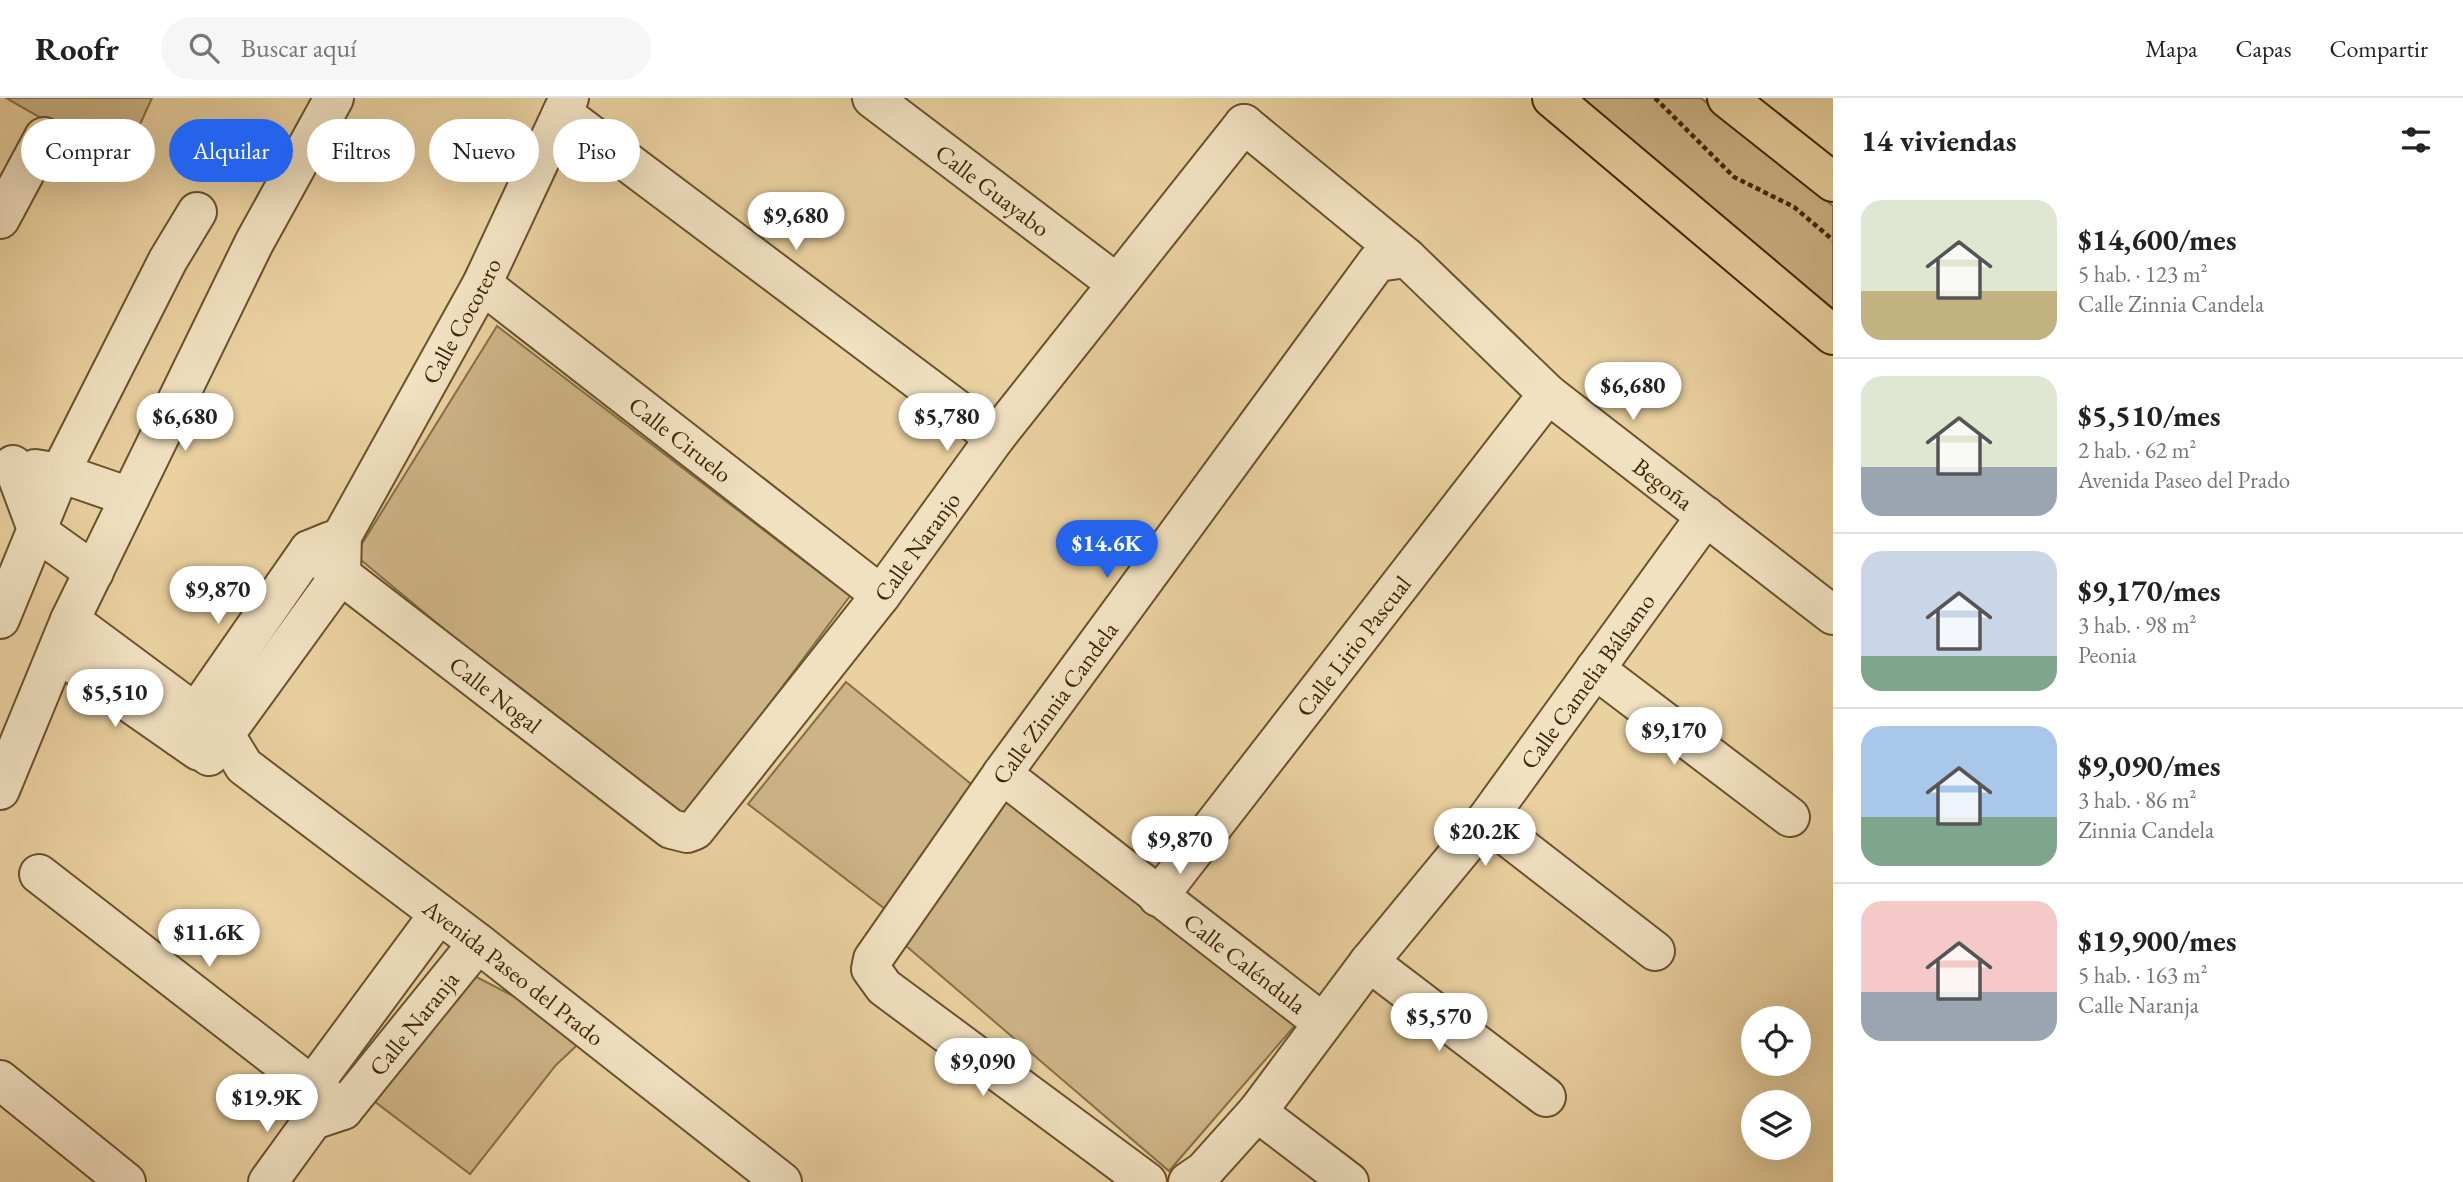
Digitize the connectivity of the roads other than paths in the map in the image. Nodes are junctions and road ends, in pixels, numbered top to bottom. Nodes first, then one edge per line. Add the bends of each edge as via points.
1 (334, 98) edge
2 (872, 98) edge
3 (1552, 98) edge
4 (1727, 98) edge
5 (566, 106) edge
6 (1240, 111) edge
7 (21, 180) edge
8 (1833, 182) edge
9 (197, 212) dead end
10 (0, 219) edge
11 (1407, 257) junction
12 (1116, 283) junction
13 (482, 284) junction
14 (1833, 335) edge
15 (1548, 394) junction
16 (995, 438) junction
17 (6, 461) edge
18 (60, 473) junction
19 (130, 497) junction
20 (1706, 516) junction
21 (37, 532) junction
22 (326, 543) junction
23 (94, 572) junction
24 (341, 574) junction
25 (881, 595) junction
26 (1833, 615) edge
27 (0, 619) edge
28 (63, 636) junction
29 (1595, 669) junction
30 (210, 742) junction
31 (1002, 774) junction
32 (0, 790) edge
33 (1790, 817) dead end
34 (1486, 820) junction
35 (687, 833) joint
36 (40, 874) dead end
37 (1158, 897) junction
38 (439, 914) junction
39 (478, 943) junction
40 (1655, 951) dead end
41 (1369, 962) junction
42 (1323, 1023) junction
43 (0, 1080) edge
44 (1546, 1097) dead end
45 (323, 1105) junction
46 (1256, 1112) junction
47 (1197, 1178) edge
48 (126, 1182) edge
49 (268, 1182) edge
50 (782, 1182) edge
51 (1147, 1182) edge
52 (1349, 1182) edge

1 - 19 street via 254,243
2 - 12 street, Calle Guayabo
3 - 14 main road
4 - 8 main road
5 - 13 street, Calle Cocotero
5 - 16 street
6 - 11 street, Begoña
6 - 12 street, Calle Naranjo
7 - 10 street
9 - 18 street
11 - 15 street, Begoña
11 - 31 street, Calle Zinnia Candela via 1377,262
12 - 16 street, Calle Naranjo
13 - 22 street, Calle Cocotero
13 - 25 street, Calle Ciruelo
15 - 20 street, Begoña
15 - 37 street, Calle Lirio Pascual
16 - 25 street, Calle Naranjo
17 - 18 street
17 - 21 street
18 - 19 street
18 - 21 street
19 - 23 street
20 - 26 street, Begoña
20 - 29 street, Calle Camelia Bálsamo
21 - 23 street
21 - 27 street
22 - 24 street, Calle Nogal
22 - 30 street, Calle Cocotero
23 - 28 street
24 - 30 street
24 - 35 street, Calle Nogal via 671,828
25 - 35 street, Calle Naranjo via 703,824
28 - 30 street, Avenida Paseo del Prado
28 - 32 street
29 - 33 street
29 - 34 street, Calle Camelia Bálsamo
30 - 38 street, Avenida Paseo del Prado
31 - 37 street, Calle Caléndula
31 - 51 street, Calle Zinnia Candela via 877,949 872,969 884,987
34 - 40 street
34 - 41 street, Calle Camelia Bálsamo
36 - 45 street
37 - 42 street, Calle Caléndula
38 - 39 street, Avenida Paseo del Prado
38 - 45 street, Calle Naranja
39 - 45 street, Calle Naranja
39 - 50 street, Avenida Paseo del Prado
41 - 42 street, Calle Camelia Bálsamo
41 - 44 street
42 - 46 street, Calle Camelia Bálsamo
43 - 48 street
45 - 49 street, Calle Naranja
46 - 47 street, Calle Camelia Bálsamo
46 - 52 street

